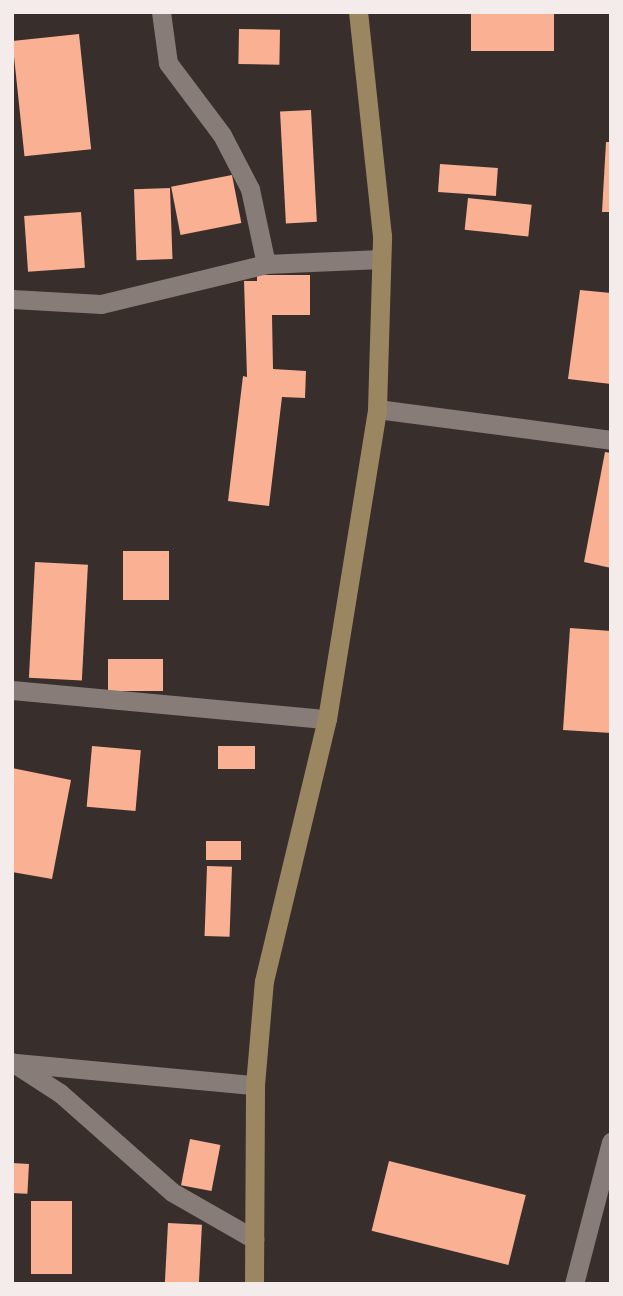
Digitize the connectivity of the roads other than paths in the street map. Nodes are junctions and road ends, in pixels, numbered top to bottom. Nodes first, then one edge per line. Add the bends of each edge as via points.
1 (161, 12) edge
2 (358, 12) edge
3 (381, 259) junction
4 (266, 264) junction
5 (12, 299) edge
6 (377, 409) junction
7 (611, 439) edge
8 (12, 691) edge
9 (327, 719) junction
10 (12, 1062) edge
11 (255, 1085) junction
12 (611, 1142) edge
13 (254, 1239) junction
14 (254, 1284) edge
15 (574, 1284) edge

1 - 4 street via 168,63 222,135 250,189
2 - 3 main road
3 - 4 street
3 - 6 main road
4 - 5 street via 101,304
6 - 7 street
6 - 9 main road
8 - 9 street
9 - 11 main road via 264,981
10 - 11 street
10 - 13 street via 60,1093 172,1192
11 - 13 main road
12 - 15 street
13 - 14 main road

